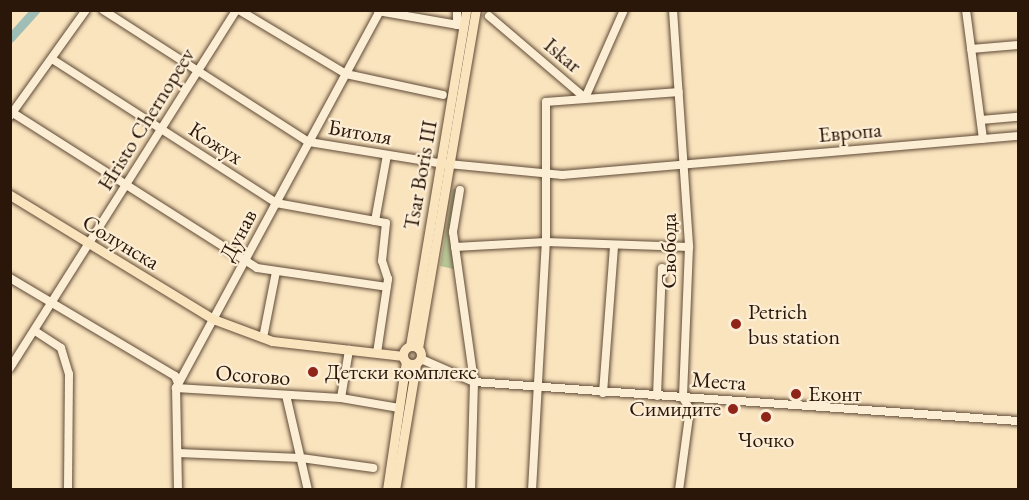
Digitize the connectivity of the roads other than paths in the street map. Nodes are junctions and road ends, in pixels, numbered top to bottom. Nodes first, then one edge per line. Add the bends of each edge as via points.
1 (86, 10) edge
2 (103, 10) edge
3 (237, 10) edge
4 (457, 10) edge
5 (624, 10) edge
6 (673, 10) edge
7 (966, 10) edge
8 (379, 11) edge
9 (471, 11) edge
10 (489, 16) dead end
11 (460, 26) junction
12 (1018, 45) edge
13 (971, 49) junction
14 (52, 59) junction
15 (198, 70) junction
16 (346, 74) junction
17 (679, 92) junction
18 (443, 95) dead end
19 (585, 98) junction
20 (11, 114) edge
21 (1018, 117) edge
22 (981, 120) junction
23 (161, 129) junction
24 (1018, 136) edge
25 (983, 139) junction
26 (309, 142) junction
27 (387, 155) junction
28 (446, 164) junction
29 (684, 164) junction
30 (546, 175) junction
31 (126, 185) junction
32 (460, 190) dead end
33 (10, 195) edge
34 (276, 203) junction
35 (375, 221) junction
36 (546, 242) junction
37 (614, 244) junction
38 (88, 245) junction
39 (455, 247) junction
40 (689, 247) junction
41 (244, 262) junction
42 (662, 268) dead end
43 (276, 272) junction
44 (10, 278) edge
45 (387, 287) junction
46 (52, 302) junction
47 (213, 319) junction
48 (35, 331) junction
49 (263, 338) junction
50 (414, 347) junction
51 (348, 350) junction
52 (377, 353) junction
53 (412, 360) junction
54 (10, 368) edge
55 (474, 382) junction
56 (177, 386) junction
57 (539, 388) junction
58 (603, 393) junction
59 (286, 395) junction
60 (657, 396) junction
61 (341, 398) junction
62 (683, 398) junction
63 (399, 408) junction
64 (1018, 421) edge
65 (178, 453) junction
66 (301, 458) junction
67 (373, 468) dead end
68 (68, 489) edge
69 (178, 489) edge
70 (308, 489) edge
71 (387, 489) edge
72 (395, 489) edge
73 (471, 489) edge
74 (532, 489) edge
75 (679, 489) edge

1 - 14 street
2 - 15 street, Битоля
3 - 15 street, Hristo Chernopeev
3 - 16 street
4 - 11 street
5 - 19 street
6 - 17 street, Свобода
7 - 13 street
8 - 11 street
8 - 16 street, Дунав
9 - 11 main road, Tsar Boris III
9 - 28 main road, Tsar Boris III
10 - 19 street, Iskar
11 - 28 main road, Tsar Boris III
12 - 13 street
13 - 22 street
14 - 20 street
14 - 23 street, Кожух
15 - 23 street, Hristo Chernopeev
15 - 26 street, Битоля
16 - 18 street
16 - 26 street, Дунав
17 - 19 street
17 - 29 street, Свобода
19 - 30 street via 546,102
20 - 31 street
21 - 22 street
22 - 25 street
23 - 31 street, Hristo Chernopeev
23 - 34 street, Кожух
24 - 25 street, Европа
25 - 29 street, Европа
26 - 27 street, Битоля
26 - 34 street, Дунав
27 - 28 street, Битоля
27 - 35 street
28 - 30 street, Битоля
28 - 50 main road, Tsar Boris III
29 - 30 street, Битоля
29 - 40 street, Свобода
30 - 36 street
31 - 38 street, Hristo Chernopeev
31 - 41 street
32 - 39 street
33 - 38 main road, Солунска
34 - 35 street, Кожух
34 - 41 street, Дунав
35 - 45 street via 386,223 382,261
36 - 37 street
36 - 39 street
36 - 57 street
37 - 40 street
37 - 58 street
38 - 46 street, Hristo Chernopeev
38 - 47 main road, Солунска
39 - 55 street
40 - 62 street, Свобода
41 - 43 street
41 - 47 street, Дунав
42 - 60 street
43 - 45 street
43 - 49 street
44 - 46 street
45 - 52 street
46 - 48 street, Hristo Chernopeev
46 - 56 street via 175,376
47 - 49 main road, Места
47 - 56 street, Дунав
48 - 54 street, Hristo Chernopeev
48 - 68 street via 61,348 69,374
49 - 51 main road, Места
50 - 53 main road
50 - 53 main road
51 - 52 main road, Места
51 - 61 street
52 - 53 main road, Места
53 - 55 street, Места
53 - 63 main road
53 - 72 main road
55 - 57 street, Места
55 - 73 street
56 - 59 street, Осогово
56 - 65 street
57 - 58 street, Места
57 - 74 street
58 - 60 street, Места
59 - 61 street, Осогово
59 - 66 street
60 - 62 street, Места
61 - 63 street, Осогово
62 - 64 street, Места
62 - 75 street, Свобода via 690,409
63 - 71 main road
65 - 66 street
65 - 69 street
66 - 67 street
66 - 70 street

